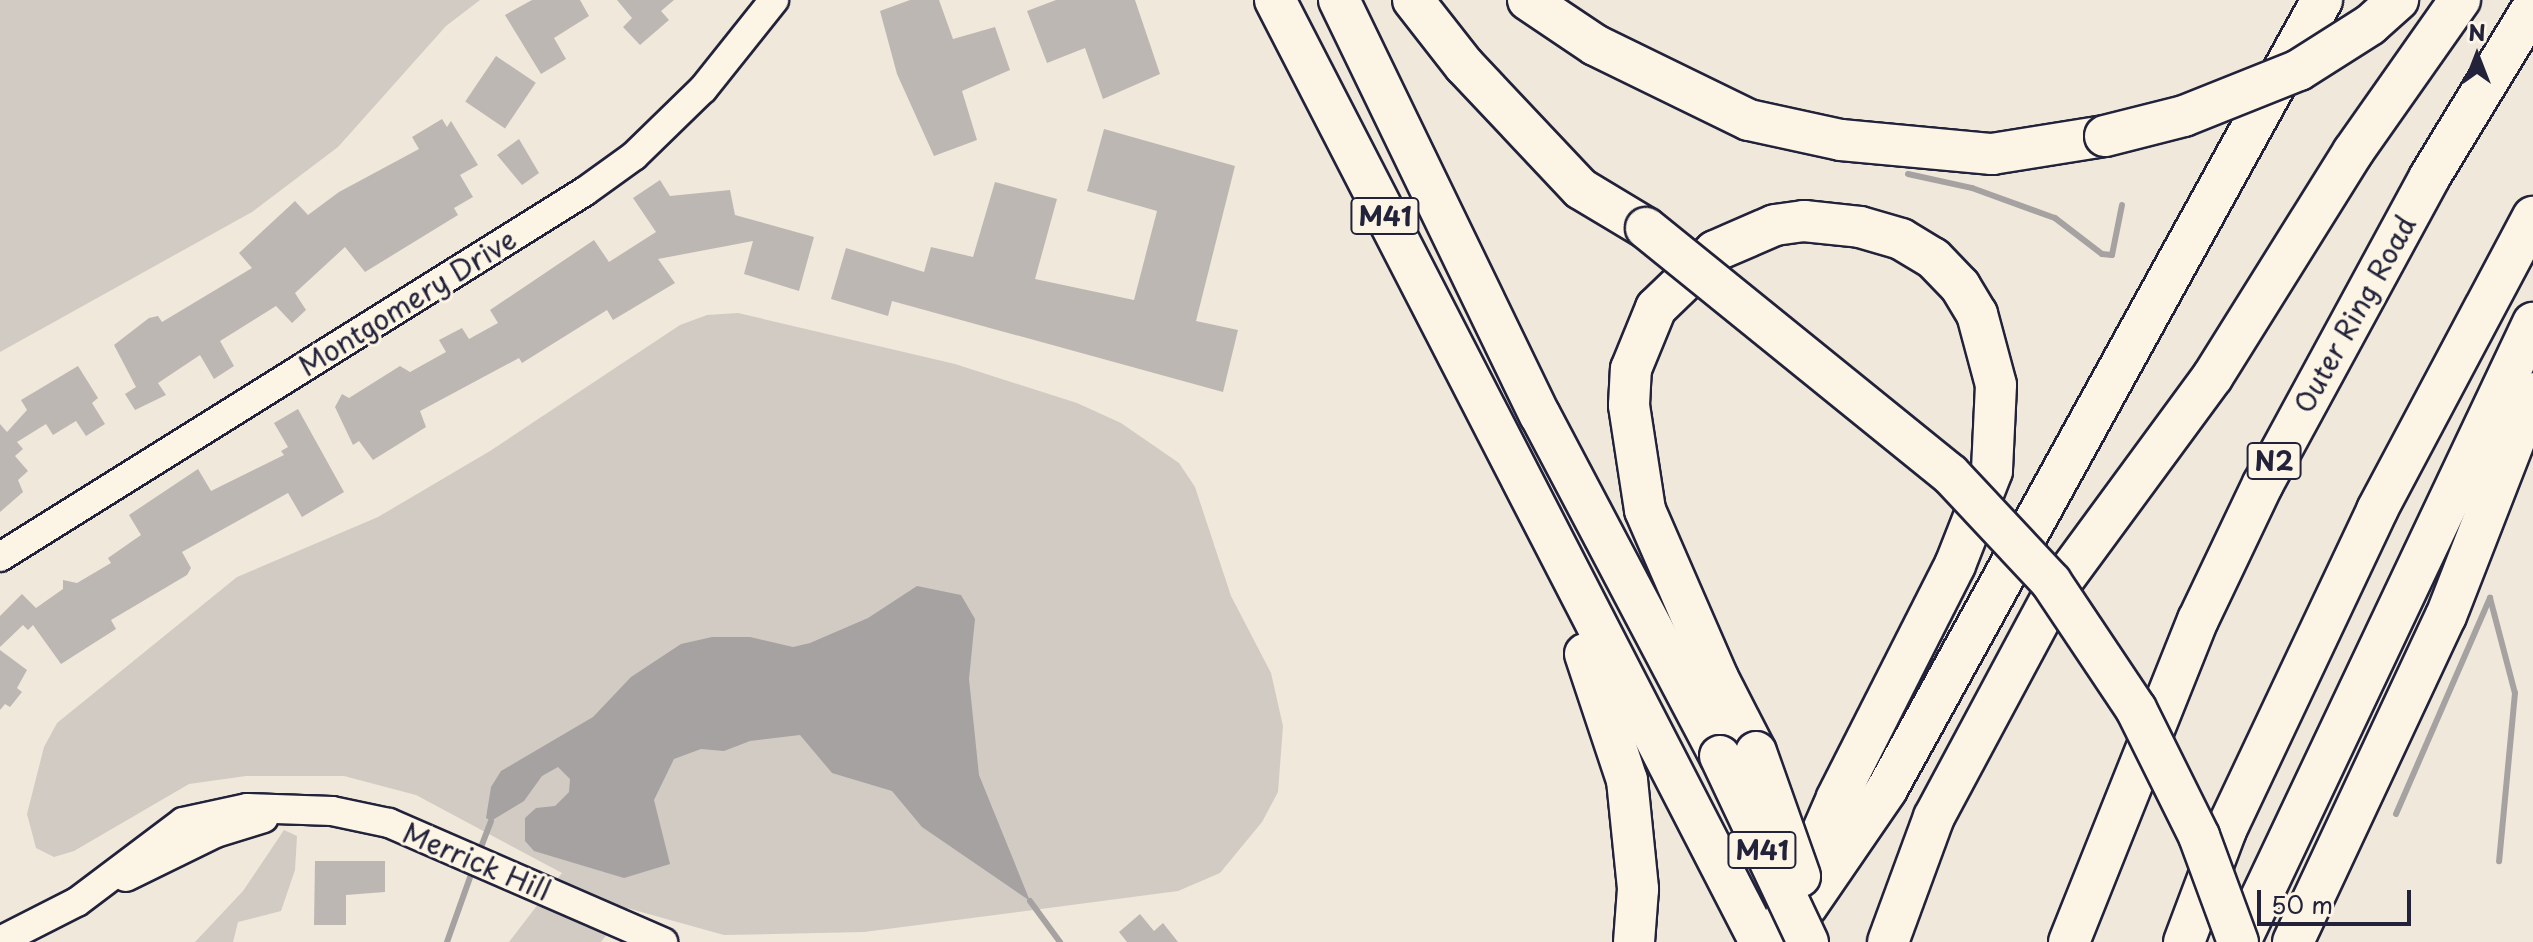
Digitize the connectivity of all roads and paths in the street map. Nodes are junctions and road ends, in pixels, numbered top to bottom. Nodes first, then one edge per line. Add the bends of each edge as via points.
1 (774, 0) edge
2 (1275, 0) edge
3 (1339, 0) edge
4 (1413, 0) edge
5 (1528, 0) edge
6 (2322, 0) edge
7 (2398, 0) edge
8 (2460, 0) edge
9 (2533, 7) edge
10 (2533, 217) edge
11 (2533, 323) edge
12 (2533, 393) edge
13 (1495, 432) junction
14 (0, 557) edge
15 (1738, 754) junction
16 (0, 941) edge
17 (663, 942) edge
18 (1634, 942) edge
19 (1760, 942) edge
20 (1774, 942) edge
21 (1808, 942) edge
22 (1825, 942) edge
23 (1888, 942) edge
24 (2069, 942) edge
25 (2184, 942) edge
26 (2239, 942) edge
27 (2293, 942) edge

1 - 14 street, Montgomery Drive via 703,89 634,156 584,192
2 - 13 highway, M41
3 - 15 highway, M41 via 1540,415
4 - 26 highway, bridge via 1464,65 1581,189 1646,228 1950,474 2051,582 2136,709 2199,836
5 - 7 highway, bridge via 1595,45 1749,120 1841,140 1978,153 2105,136 2184,116 2264,86 2338,46
6 - 20 highway via 1887,789 1813,899
8 - 23 highway via 2353,152 2213,376 2055,591 1934,817
9 - 24 highway, Outer Ring Road / N2 via 2429,178 2263,484 2198,620
10 - 25 highway via 2377,510 2226,830
11 - 26 highway
12 - 27 highway via 2446,616
13 - 18 highway via 1524,529 1593,671 1614,731 1634,838
13 - 19 highway, M41
15 - 20 highway via 1718,678 1645,510 1629,405 1631,369 1656,308 1715,251 1775,225 1804,221 1860,227 1901,239 1933,258 1977,314 1996,385 1992,471 1955,565 1837,798
15 - 21 highway, M41, bridge
15 - 22 highway, bridge
16 - 17 street, Merrick Hill via 216,833 284,812 360,815

